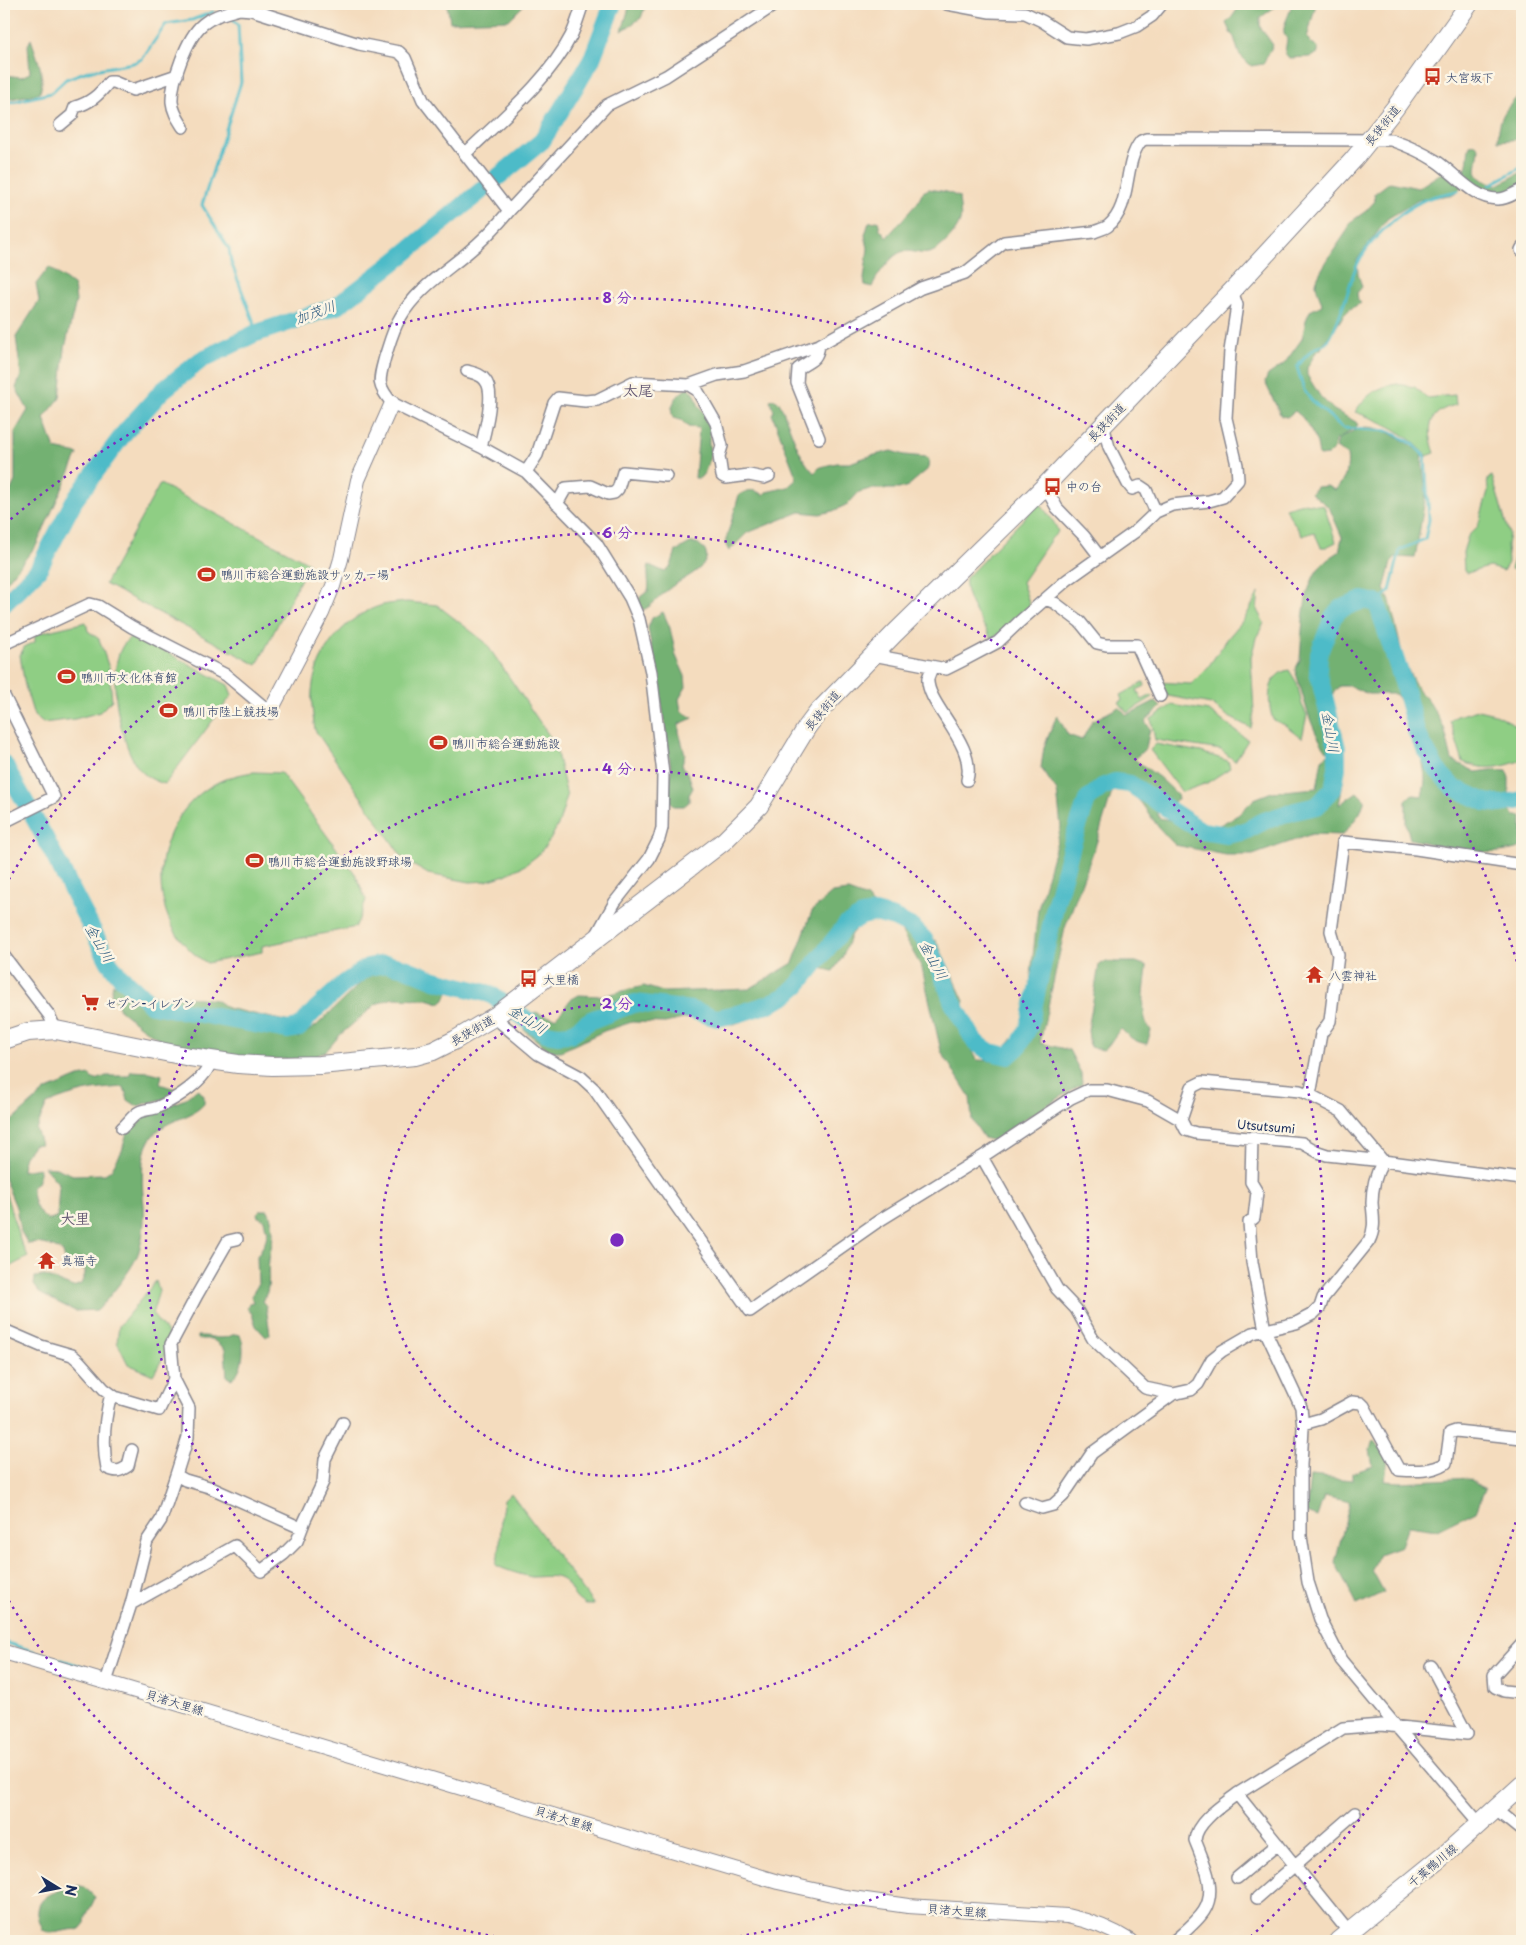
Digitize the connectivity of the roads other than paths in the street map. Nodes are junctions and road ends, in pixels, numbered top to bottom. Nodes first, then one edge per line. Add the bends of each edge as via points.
1 (583, 4) edge
2 (776, 4) edge
3 (947, 4) edge
4 (1162, 4) edge
5 (1470, 4) edge
6 (235, 7) edge
7 (177, 75) junction
8 (60, 125) dead end
9 (183, 127) dead end
10 (1371, 139) junction
11 (465, 154) junction
12 (1522, 190) edge
13 (509, 210) junction
14 (1232, 291) junction
15 (819, 345) junction
16 (467, 371) dead end
17 (689, 385) junction
18 (392, 403) junction
19 (1103, 425) junction
20 (819, 438) dead end
21 (481, 447) junction
22 (526, 472) junction
23 (666, 476) dead end
24 (769, 476) dead end
25 (1045, 486) junction
26 (557, 504) junction
27 (1156, 512) junction
28 (1100, 557) junction
29 (1045, 599) junction
30 (4, 644) edge
31 (873, 654) junction
32 (932, 667) junction
33 (4, 696) edge
34 (1160, 696) dead end
35 (270, 712) joint
36 (967, 780) dead end
37 (6, 820) edge
38 (1522, 865) edge
39 (593, 942) junction
40 (4, 956) edge
41 (496, 1016) junction
42 (56, 1030) junction
43 (4, 1040) edge
44 (211, 1061) junction
45 (1310, 1095) junction
46 (1181, 1120) junction
47 (122, 1128) dead end
48 (1252, 1137) junction
49 (982, 1157) junction
50 (1382, 1162) junction
51 (1522, 1179) edge
52 (237, 1239) dead end
53 (4, 1330) edge
54 (1265, 1330) junction
55 (174, 1379) junction
56 (111, 1394) junction
57 (1172, 1394) junction
58 (343, 1423) dead end
59 (1303, 1424) junction
60 (1522, 1438) edge
61 (132, 1450) dead end
62 (176, 1475) junction
63 (1025, 1502) dead end
64 (301, 1528) junction
65 (131, 1604) junction
66 (1522, 1644) edge
67 (4, 1652) edge
68 (1431, 1666) dead end
69 (106, 1682) junction
70 (1522, 1693) edge
71 (1396, 1726) junction
72 (1522, 1785) edge
73 (1237, 1794) junction
74 (1496, 1810) junction
75 (1355, 1813) dead end
76 (1480, 1824) junction
77 (1522, 1831) edge
78 (1278, 1844) junction
79 (1295, 1865) junction
80 (1237, 1878) dead end
81 (1257, 1898) dead end
82 (1348, 1938) edge
83 (1130, 1941) edge
84 (1174, 1941) edge

1 - 11 street via 571,36 538,82
2 - 13 street via 666,76 607,106
3 - 4 street via 990,12 1025,13 1067,37 1086,39 1119,34 1137,26
5 - 10 main road, 長狭街道
6 - 7 street via 197,29
6 - 11 street via 359,44 399,52 405,58 423,100
7 - 8 street via 132,90 108,82 99,95 75,107 72,115
7 - 9 street via 172,102
10 - 12 street via 1391,140 1414,148 1487,198 1500,200
10 - 14 main road, 長狭街道
10 - 15 street via 1146,139 1141,141 1131,164 1120,212 1107,227 1094,232 1004,242 965,273 921,288
11 - 13 street
13 - 18 street via 494,229 425,288 400,318 380,378 382,391
14 - 19 main road, 長狭街道
14 - 27 street via 1237,305 1230,351 1226,418 1238,480 1223,497 1172,505
15 - 17 street via 744,371 717,375
15 - 20 street via 818,354 798,369 796,375
16 - 21 street via 485,378 489,385 490,397
17 - 22 street via 633,382 598,400 558,398 537,455
17 - 24 street via 697,390 716,423 722,446 719,456 722,476
18 - 21 street
18 - 35 street via 358,480 333,586
19 - 25 main road, 長狭街道
19 - 27 street via 1109,447 1128,484 1132,489 1140,486 1146,490
21 - 22 street
22 - 26 street
23 - 26 street via 624,472 614,493 608,494 590,486 566,488
25 - 28 street via 1057,508
25 - 31 main road, 長狭街道
26 - 39 street via 596,543 630,598 639,619 651,672 664,774 664,816 660,839 650,858 607,914
27 - 28 street
28 - 29 street
29 - 32 street via 998,642 946,669
29 - 34 street via 1080,622 1097,643 1137,645
30 - 35 street via 90,604 98,606 226,675
31 - 32 street
31 - 39 main road, 長狭街道 via 813,718 770,790 747,819 724,841
32 - 36 street via 929,687 959,739 968,766
33 - 37 street via 54,797
38 - 45 street via 1343,842 1331,931 1338,955 1330,1021 1321,1034
39 - 41 main road, 長狭街道
40 - 42 street via 49,1015
41 - 44 main road, 長狭街道 via 441,1047 410,1058 272,1066
41 - 49 street, Utsutsumi via 538,1054 581,1077 594,1089 750,1311 877,1222
42 - 43 main road, 長狭街道 via 28,1032
42 - 44 main road, 長狭街道
44 - 47 street via 203,1076 176,1099 139,1112
45 - 46 street via 1300,1091 1202,1082 1192,1087
45 - 50 street via 1341,1111
46 - 48 street, Utsutsumi via 1186,1130 1196,1133
46 - 49 street, Utsutsumi via 1148,1101 1107,1090 1088,1090
48 - 50 street, Utsutsumi via 1302,1143 1327,1155
48 - 54 street via 1251,1182 1257,1192 1254,1218 1249,1222 1252,1262
49 - 57 street via 1056,1289 1076,1310 1093,1339 1145,1388
50 - 51 street, Utsutsumi
50 - 54 street via 1373,1189 1375,1220 1369,1241 1313,1314 1296,1323
52 - 55 street via 228,1241 171,1344
53 - 56 street via 72,1355
54 - 57 street via 1253,1333 1212,1359 1191,1390
54 - 59 street via 1301,1407
55 - 56 street via 159,1410
55 - 62 street via 189,1408 188,1437
56 - 61 street via 106,1416 107,1468 115,1472 128,1466
57 - 63 street via 1092,1453 1063,1496 1053,1505 1042,1508
58 - 64 street via 325,1460 324,1482
59 - 60 street via 1321,1419 1352,1402 1361,1403 1399,1470 1420,1471 1446,1463 1450,1433 1456,1431
59 - 71 street via 1301,1536 1311,1592 1320,1619 1341,1660
62 - 64 street
62 - 65 street via 161,1520 147,1541
64 - 65 street via 297,1541 261,1571 235,1546
65 - 69 street
66 - 70 street via 1494,1675 1495,1687
67 - 69 street, 貝渚大里線
68 - 71 street via 1467,1734
69 - 83 street, 貝渚大里線 via 778,1882 845,1897 908,1906 1067,1916 1112,1929
71 - 73 street via 1343,1728
71 - 76 street
72 - 74 main road, 千葉鴨川線
73 - 78 street
73 - 84 street via 1198,1828 1195,1835 1208,1872 1209,1901 1204,1911
74 - 76 main road, 千葉鴨川線
74 - 77 street
75 - 79 street
76 - 82 main road, 千葉鴨川線
78 - 79 street
78 - 80 street
79 - 81 street
79 - 82 street

